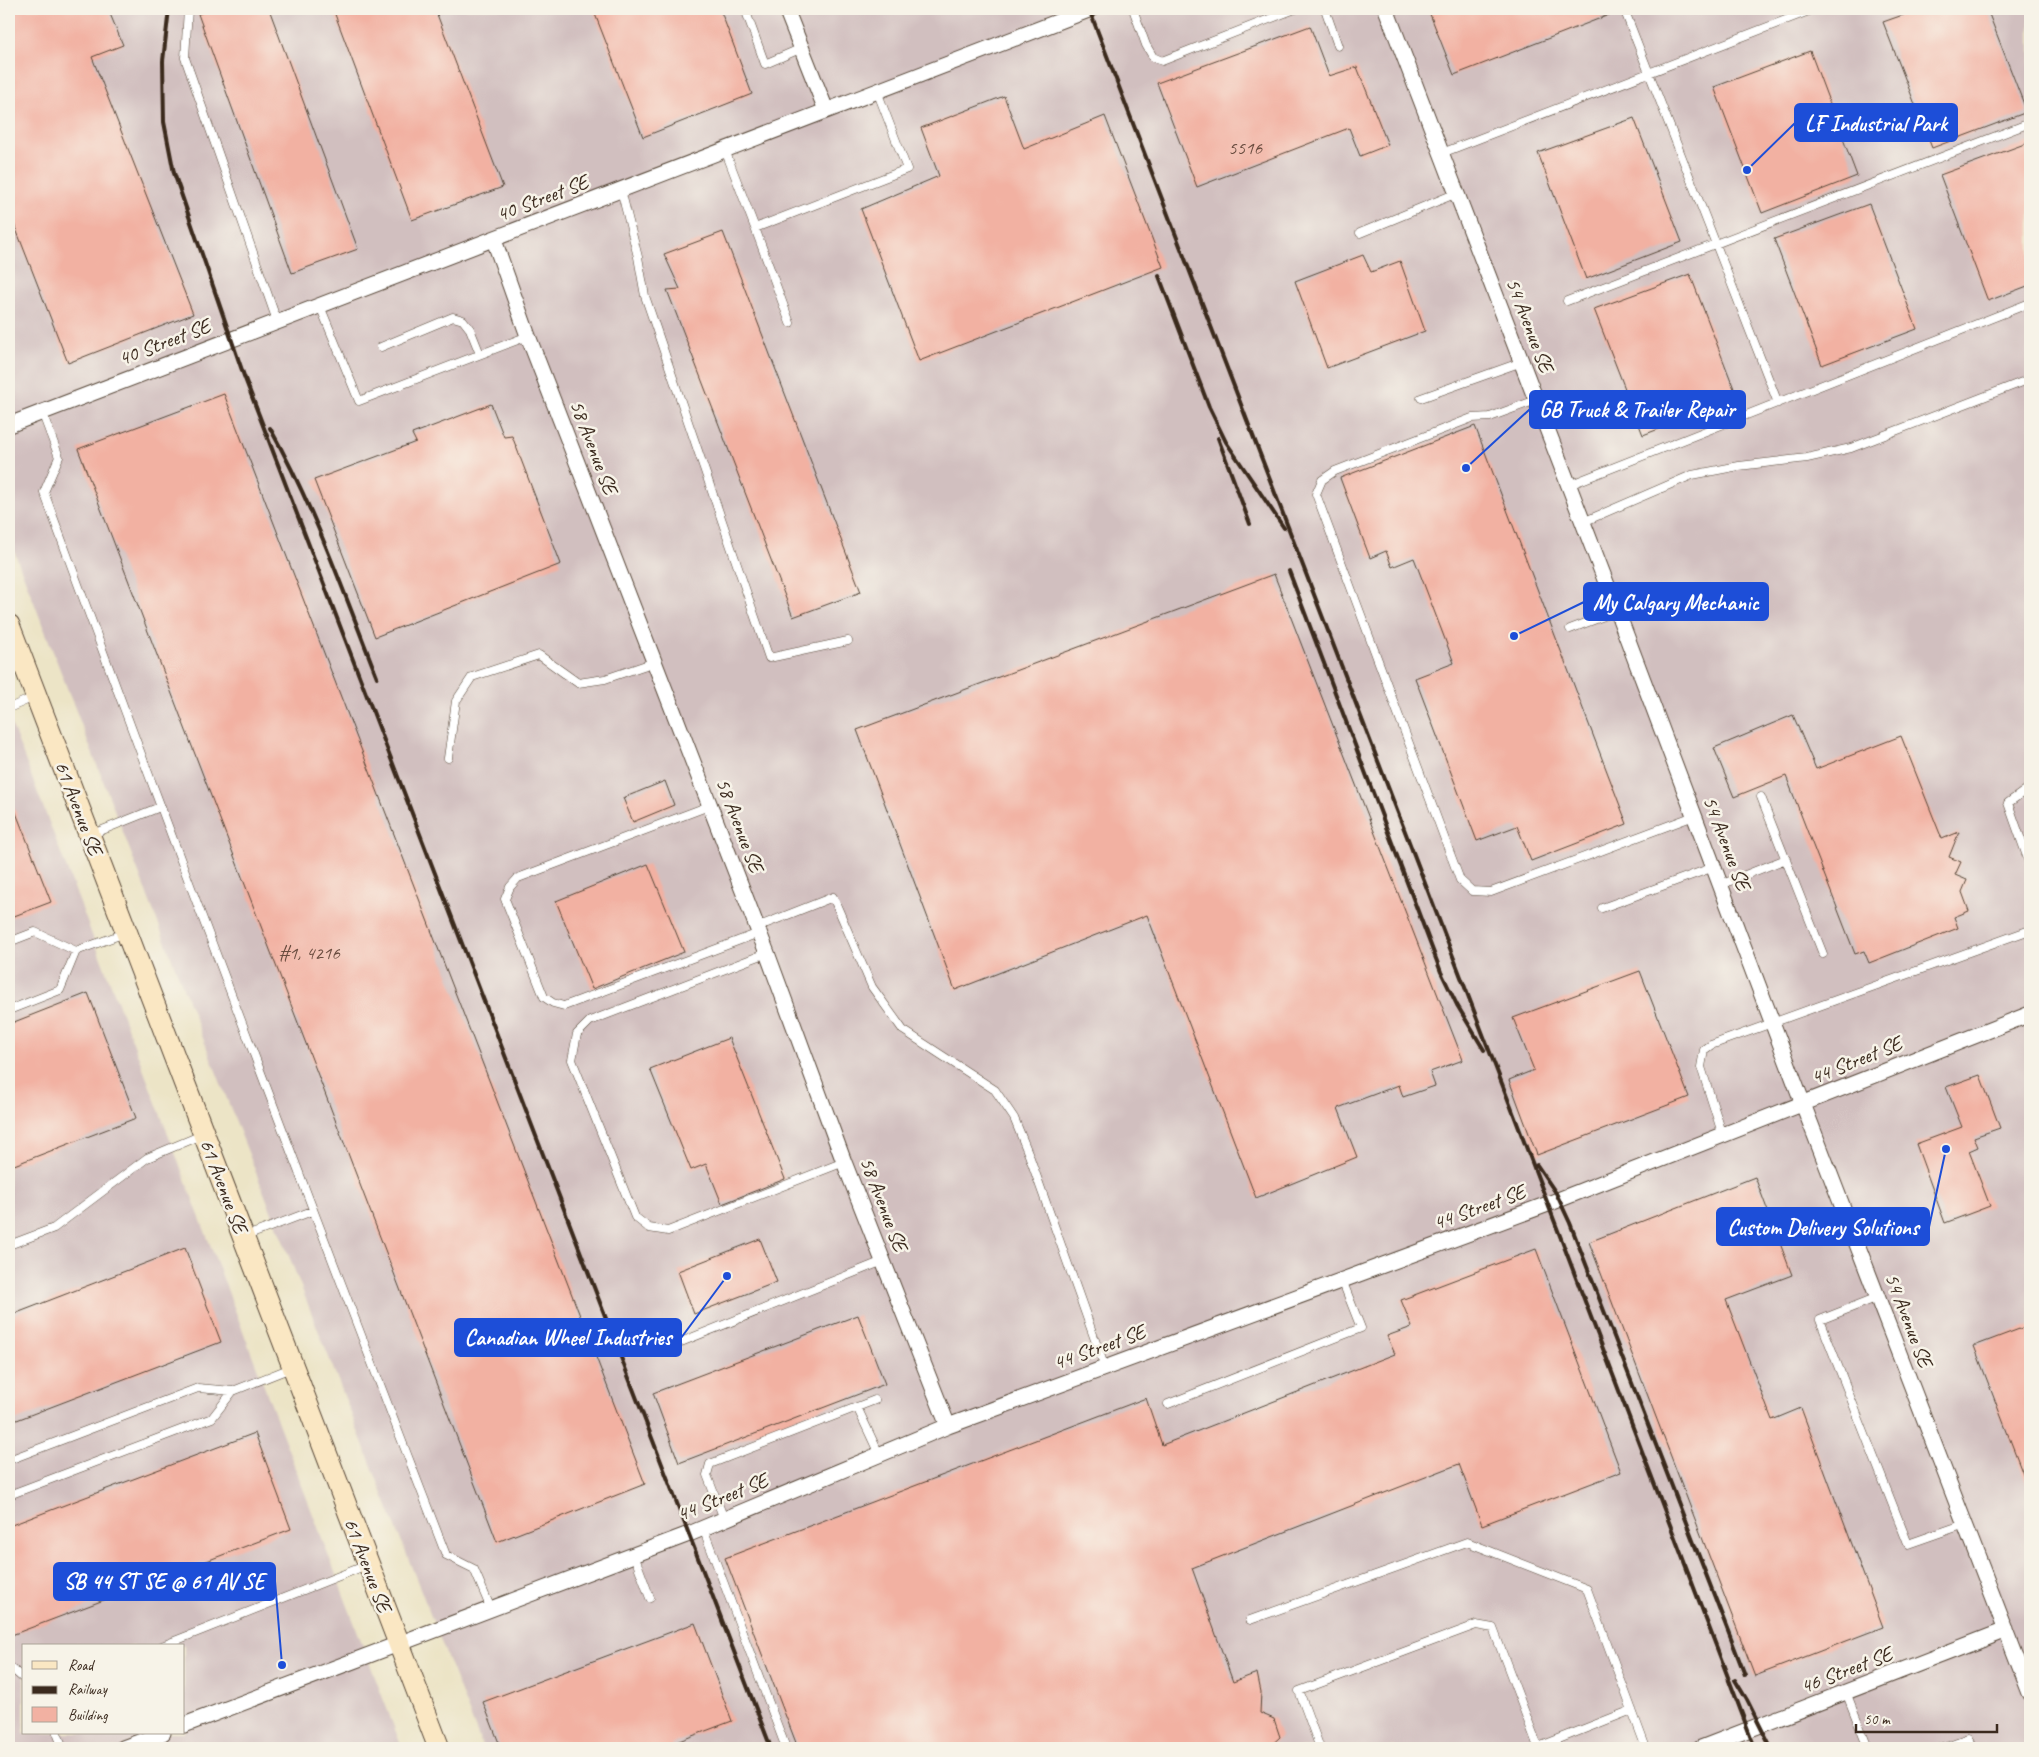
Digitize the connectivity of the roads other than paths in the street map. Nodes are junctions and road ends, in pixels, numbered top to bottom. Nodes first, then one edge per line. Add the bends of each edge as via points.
1 (188, 9) edge
2 (745, 9) edge
3 (786, 9) edge
4 (1091, 9) edge
5 (1133, 9) edge
6 (1295, 9) edge
7 (1325, 9) edge
8 (1386, 9) edge
9 (1624, 9) edge
10 (1814, 9) edge
11 (1338, 46) dead end
12 (802, 48) junction
13 (1649, 73) junction
14 (877, 91) junction
15 (826, 110) junction
16 (2030, 123) edge
17 (725, 150) junction
18 (1442, 153) junction
19 (621, 190) junction
20 (1457, 193) junction
21 (755, 228) junction
22 (1360, 233) dead end
23 (494, 240) junction
24 (1715, 244) junction
25 (1567, 301) dead end
26 (2030, 303) edge
27 (320, 306) junction
28 (277, 321) junction
29 (790, 322) dead end
30 (528, 336) junction
31 (382, 347) dead end
32 (480, 354) junction
33 (1522, 362) junction
34 (2030, 378) edge
35 (1421, 398) dead end
36 (1536, 400) junction
37 (1778, 403) junction
38 (42, 412) junction
39 (9, 425) edge
40 (1569, 484) junction
41 (1583, 522) junction
42 (1618, 612) junction
43 (9, 624) edge
44 (1570, 630) dead end
45 (848, 641) dead end
46 (655, 662) junction
47 (36, 696) junction
48 (9, 708) edge
49 (448, 758) dead end
50 (2030, 787) edge
51 (1761, 797) dead end
52 (709, 806) junction
53 (160, 807) junction
54 (1694, 816) junction
55 (90, 835) junction
56 (1786, 859) junction
57 (2030, 865) edge
58 (1714, 867) junction
59 (1720, 885) junction
60 (1602, 908) dead end
61 (758, 930) junction
62 (2030, 930) edge
63 (126, 932) junction
64 (9, 942) edge
65 (76, 950) junction
66 (767, 953) junction
67 (1823, 954) dead end
68 (9, 1010) edge
69 (2030, 1014) edge
70 (1772, 1023) junction
71 (1803, 1104) junction
72 (204, 1134) junction
73 (1723, 1136) junction
74 (844, 1162) junction
75 (312, 1211) junction
76 (243, 1238) junction
77 (9, 1245) edge
78 (883, 1261) junction
79 (1342, 1280) junction
80 (1878, 1297) junction
81 (656, 1352) dead end
82 (293, 1367) junction
83 (1105, 1368) junction
84 (233, 1391) junction
85 (875, 1400) dead end
86 (1168, 1404) dead end
87 (857, 1407) junction
88 (948, 1426) junction
89 (879, 1454) junction
90 (9, 1460) edge
91 (9, 1495) edge
92 (724, 1519) junction
93 (1965, 1524) junction
94 (702, 1528) junction
95 (634, 1555) junction
96 (368, 1564) junction
97 (650, 1598) dead end
98 (491, 1609) junction
99 (1250, 1620) dead end
100 (2006, 1630) junction
101 (167, 1644) edge
102 (399, 1644) junction
103 (9, 1666) edge
104 (22, 1677) edge
105 (1846, 1692) junction
106 (2030, 1693) edge
107 (1632, 1710) junction
108 (185, 1725) edge
109 (57, 1734) edge
110 (160, 1734) edge
111 (63, 1748) edge
112 (124, 1748) edge
113 (439, 1748) edge
114 (786, 1748) edge
115 (1320, 1748) edge
116 (1537, 1748) edge
117 (1646, 1748) edge
118 (1701, 1748) edge
119 (1868, 1748) edge
120 (1941, 1748) edge
121 (1972, 1748) edge

1 - 28 lane via 184,58
2 - 12 lane via 765,64
3 - 12 street
4 - 14 street, 40 Street SE
5 - 6 lane via 1146,45 1153,57 1162,61
7 - 11 lane
8 - 18 street, 54 Avenue SE
9 - 13 lane
10 - 13 lane
12 - 15 street
13 - 18 lane
13 - 24 lane
14 - 15 street, 40 Street SE
14 - 21 lane via 907,169
15 - 17 street, 40 Street SE
16 - 24 lane
17 - 19 street, 40 Street SE
17 - 21 lane
18 - 20 street, 54 Avenue SE
19 - 23 street, 40 Street SE
19 - 45 lane via 645,296 769,658
20 - 22 lane
20 - 33 street, 54 Avenue SE
21 - 29 lane
23 - 27 street, 40 Street SE
23 - 30 street, 58 Avenue SE
24 - 25 lane
24 - 37 lane
26 - 37 lane
27 - 28 street, 40 Street SE
27 - 32 lane via 359,401
28 - 38 street, 40 Street SE
30 - 32 lane
30 - 46 street, 58 Avenue SE
31 - 32 lane via 453,317 463,320 470,329
33 - 35 lane
33 - 36 street, 54 Avenue SE
34 - 41 lane via 1851,448 1692,475
36 - 40 street, 54 Avenue SE
36 - 54 lane via 1490,417 1472,418 1335,471 1322,480 1316,494 1460,880 1472,891 1491,892
37 - 40 lane
38 - 39 street, 40 Street SE
38 - 53 lane via 59,458 44,492
40 - 41 street, 54 Avenue SE
41 - 42 street, 54 Avenue SE
42 - 44 lane
42 - 54 street, 54 Avenue SE
43 - 47 street, 61 Avenue SE
46 - 49 lane via 605,679 578,683 539,655 472,677 456,701
46 - 52 street, 58 Avenue SE
47 - 48 lane
47 - 55 street, 61 Avenue SE
50 - 57 lane via 2008,803
51 - 56 lane
52 - 61 street, 58 Avenue SE
52 - 61 lane via 518,878 510,886 505,899 544,997 564,1006
53 - 55 lane
53 - 75 lane
54 - 58 street, 54 Avenue SE
55 - 63 street, 61 Avenue SE
56 - 59 lane
56 - 67 lane
58 - 59 street, 54 Avenue SE
58 - 60 lane
59 - 70 street, 54 Avenue SE
61 - 66 street, 58 Avenue SE
61 - 83 lane via 833,897 872,987 902,1030 995,1090 1014,1118 1029,1155
62 - 70 lane
63 - 65 lane
63 - 72 street, 61 Avenue SE
64 - 65 lane via 35,932
65 - 68 lane via 60,990
66 - 74 street, 58 Avenue SE
66 - 74 lane via 590,1020 577,1034 572,1060 635,1217 649,1228 668,1231
69 - 71 street, 44 Street SE
70 - 71 street, 54 Avenue SE
70 - 73 lane via 1704,1050 1701,1066
71 - 73 street, 44 Street SE
71 - 80 street, 54 Avenue SE
72 - 76 street, 61 Avenue SE
72 - 77 lane via 147,1158 54,1228
73 - 79 street, 44 Street SE
74 - 78 street, 58 Avenue SE
75 - 76 lane
75 - 98 lane via 446,1555 474,1569
76 - 82 street, 61 Avenue SE
78 - 81 lane
78 - 88 street, 58 Avenue SE
79 - 83 street, 44 Street SE
79 - 86 lane via 1361,1328
80 - 93 street, 54 Avenue SE
80 - 93 lane via 1820,1320 1908,1544
82 - 84 lane
82 - 96 street, 61 Avenue SE
83 - 88 street, 44 Street SE
84 - 90 lane via 198,1388
84 - 91 lane via 212,1418
85 - 87 lane
87 - 89 lane
87 - 92 lane via 710,1464 707,1475
88 - 89 street, 44 Street SE
89 - 92 street, 44 Street SE
92 - 94 street, 44 Street SE
93 - 100 street, 54 Avenue SE
94 - 95 street, 44 Street SE
94 - 114 lane
95 - 97 lane
95 - 98 street, 44 Street SE
96 - 101 lane
96 - 102 street, 61 Avenue SE
98 - 102 street, 44 Street SE
99 - 107 lane via 1468,1542 1587,1589
100 - 105 street, 46 Street SE
100 - 106 street, 54 Avenue SE
102 - 108 street, 44 Street SE
102 - 113 street, 61 Avenue SE
103 - 104 lane
105 - 118 street, 46 Street SE
105 - 119 lane
107 - 116 lane
107 - 117 lane
109 - 111 lane
110 - 112 street
115 - 116 lane via 1299,1691 1476,1625 1493,1628
120 - 121 lane via 1968,1738

